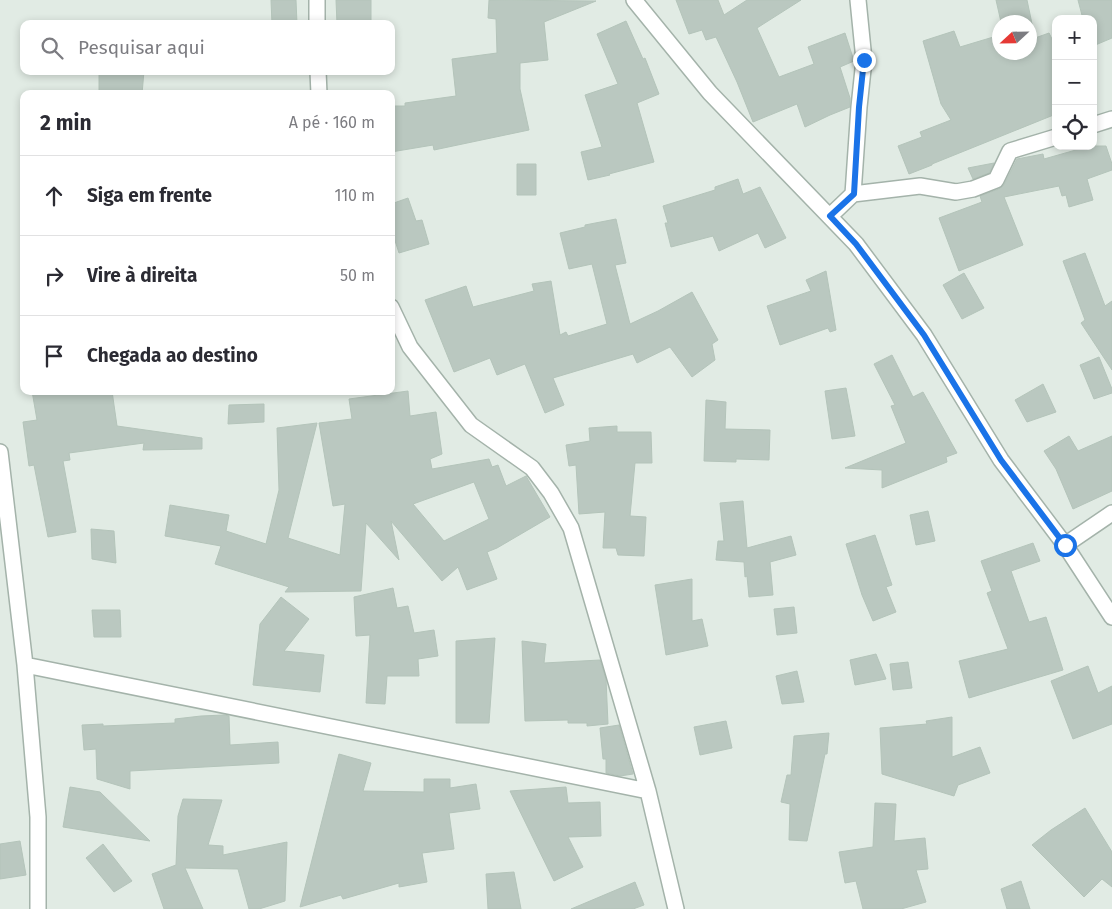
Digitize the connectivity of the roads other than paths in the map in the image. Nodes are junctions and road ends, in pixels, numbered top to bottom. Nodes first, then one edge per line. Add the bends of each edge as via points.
1 (317, 0) edge
2 (634, 0) edge
3 (858, 0) edge
4 (317, 20) edge
5 (318, 75) edge
6 (319, 90) edge
7 (1112, 119) edge
8 (1097, 124) edge
9 (1052, 138) edge
10 (854, 194) junction
11 (830, 216) junction
12 (395, 315) edge
13 (0, 452) edge
14 (1112, 513) edge
15 (1065, 545) junction
16 (1112, 617) edge
17 (24, 665) junction
18 (648, 791) junction
19 (38, 909) edge
20 (676, 909) edge

1 - 4 street
2 - 11 street via 710,93
3 - 10 street via 864,60
5 - 6 street
7 - 8 street
9 - 10 street via 1010,151 996,180 973,189 956,192 920,186
10 - 11 street
11 - 15 street via 856,244 924,335 1001,460
12 - 18 street via 410,346 472,425 532,468 571,528
13 - 17 street
14 - 15 street
15 - 16 street
17 - 18 street
17 - 19 street via 38,818
18 - 20 street

